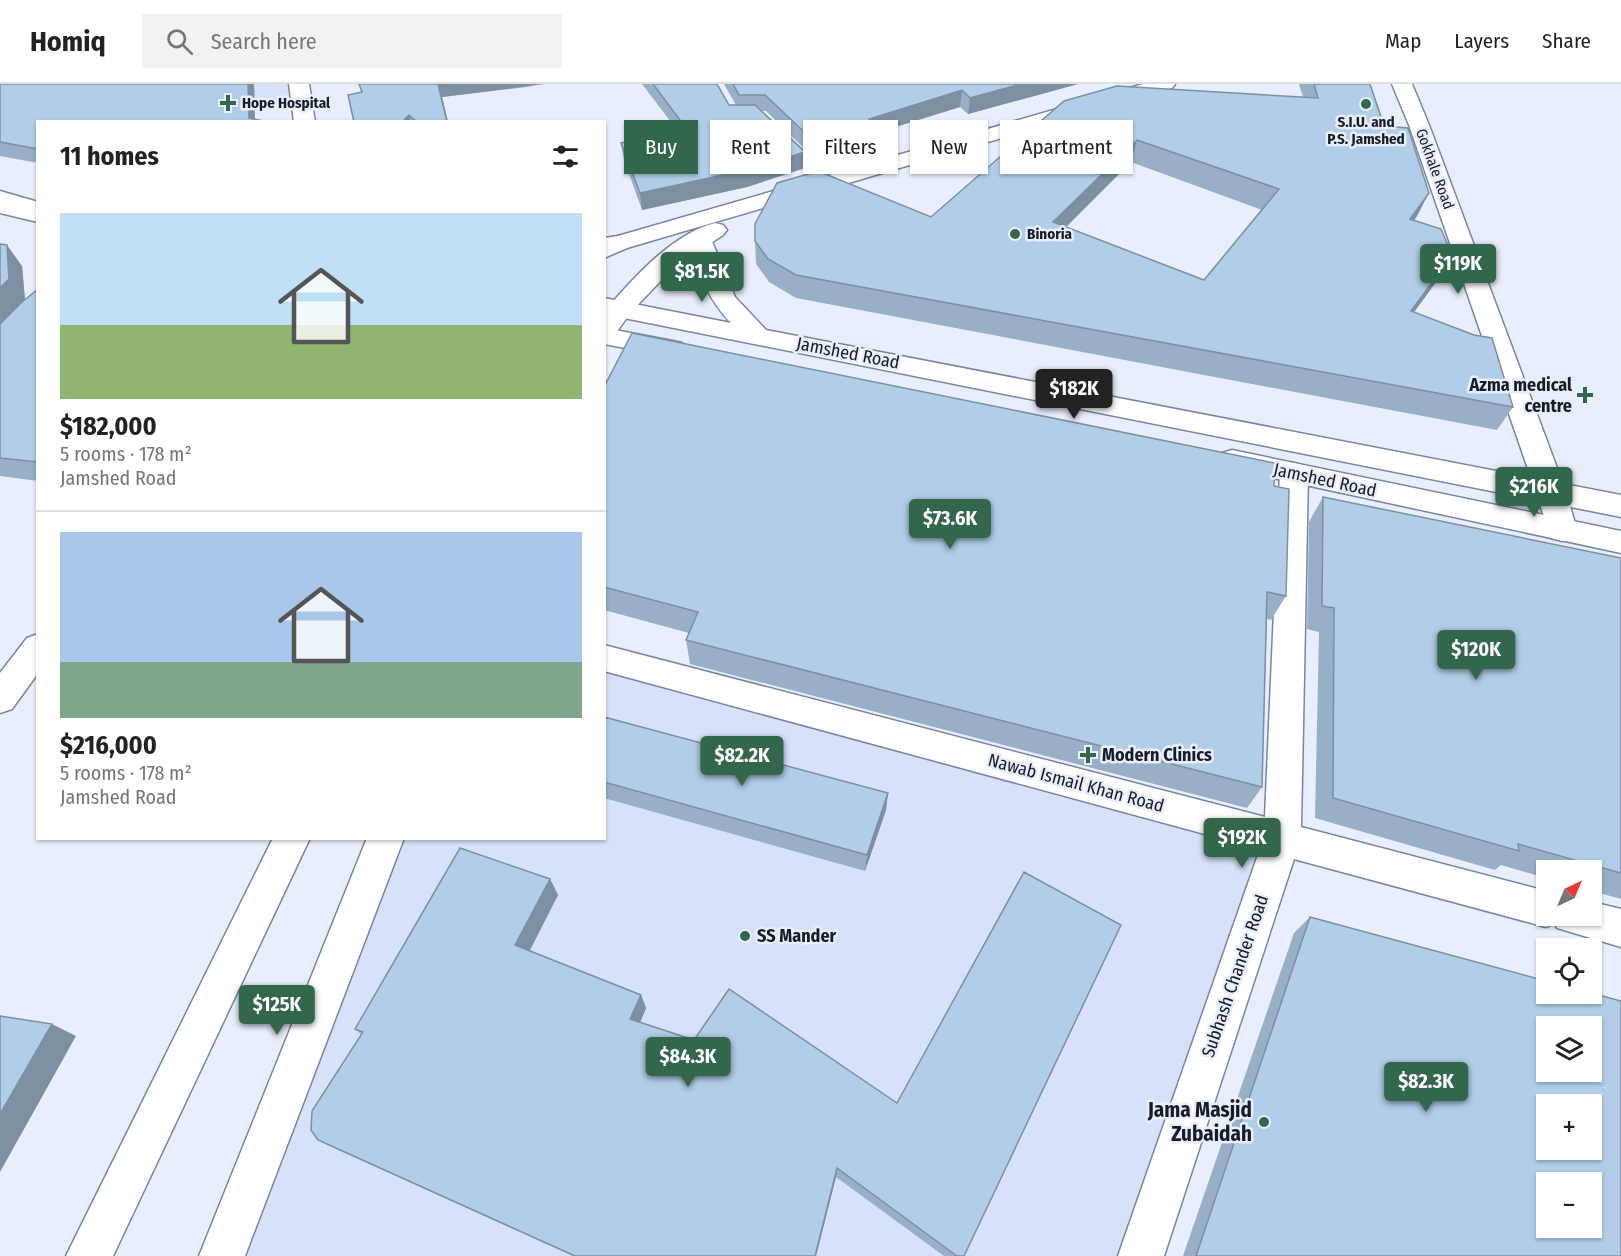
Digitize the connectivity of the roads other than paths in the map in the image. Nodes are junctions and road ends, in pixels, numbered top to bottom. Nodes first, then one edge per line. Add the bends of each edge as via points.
1 (299, 84) edge
2 (1165, 84) edge
3 (1404, 84) edge
4 (305, 120) edge
5 (791, 146) edge
6 (830, 183) junction
7 (0, 198) edge
8 (761, 204) junction
9 (0, 206) edge
10 (36, 209) edge
11 (36, 215) edge
12 (0, 218) edge
13 (36, 221) edge
14 (699, 239) junction
15 (609, 247) edge
16 (612, 307) edge
17 (606, 325) edge
18 (757, 335) junction
19 (606, 336) edge
20 (703, 354) edge
21 (1202, 454) edge
22 (1294, 473) junction
23 (1551, 492) junction
24 (1621, 506) edge
25 (1562, 530) junction
26 (1621, 542) edge
27 (36, 650) edge
28 (606, 659) edge
29 (0, 699) edge
30 (1282, 838) junction
31 (291, 840) edge
32 (385, 840) edge
33 (1536, 906) edge
34 (1602, 923) edge
35 (1621, 928) edge
36 (89, 1256) edge
37 (222, 1256) edge
38 (1141, 1256) edge

1 - 4 main road
2 - 6 main road
3 - 23 main road, Gokhale Road
5 - 6 lane
6 - 8 main road
7 - 10 main road
8 - 14 main road
8 - 15 main road
9 - 11 main road
12 - 13 main road
14 - 16 main road via 678,250
14 - 18 main road via 724,301
16 - 17 main road
16 - 18 main road, Jamshed Road
18 - 23 main road, Jamshed Road
19 - 20 main road
21 - 22 main road, Jamshed Road
22 - 25 main road, Jamshed Road
22 - 30 main road, Subhash Chander Road
23 - 24 main road, Jamshed Road
23 - 25 main road, Gokhale Road
25 - 26 main road, Jamshed Road
27 - 29 main road
28 - 30 main road, Nawab Ismail Khan Road
30 - 33 main road, Nawab Ismail Khan Road
30 - 38 main road, Subhash Chander Road
31 - 36 main road
32 - 37 main road
34 - 35 main road

